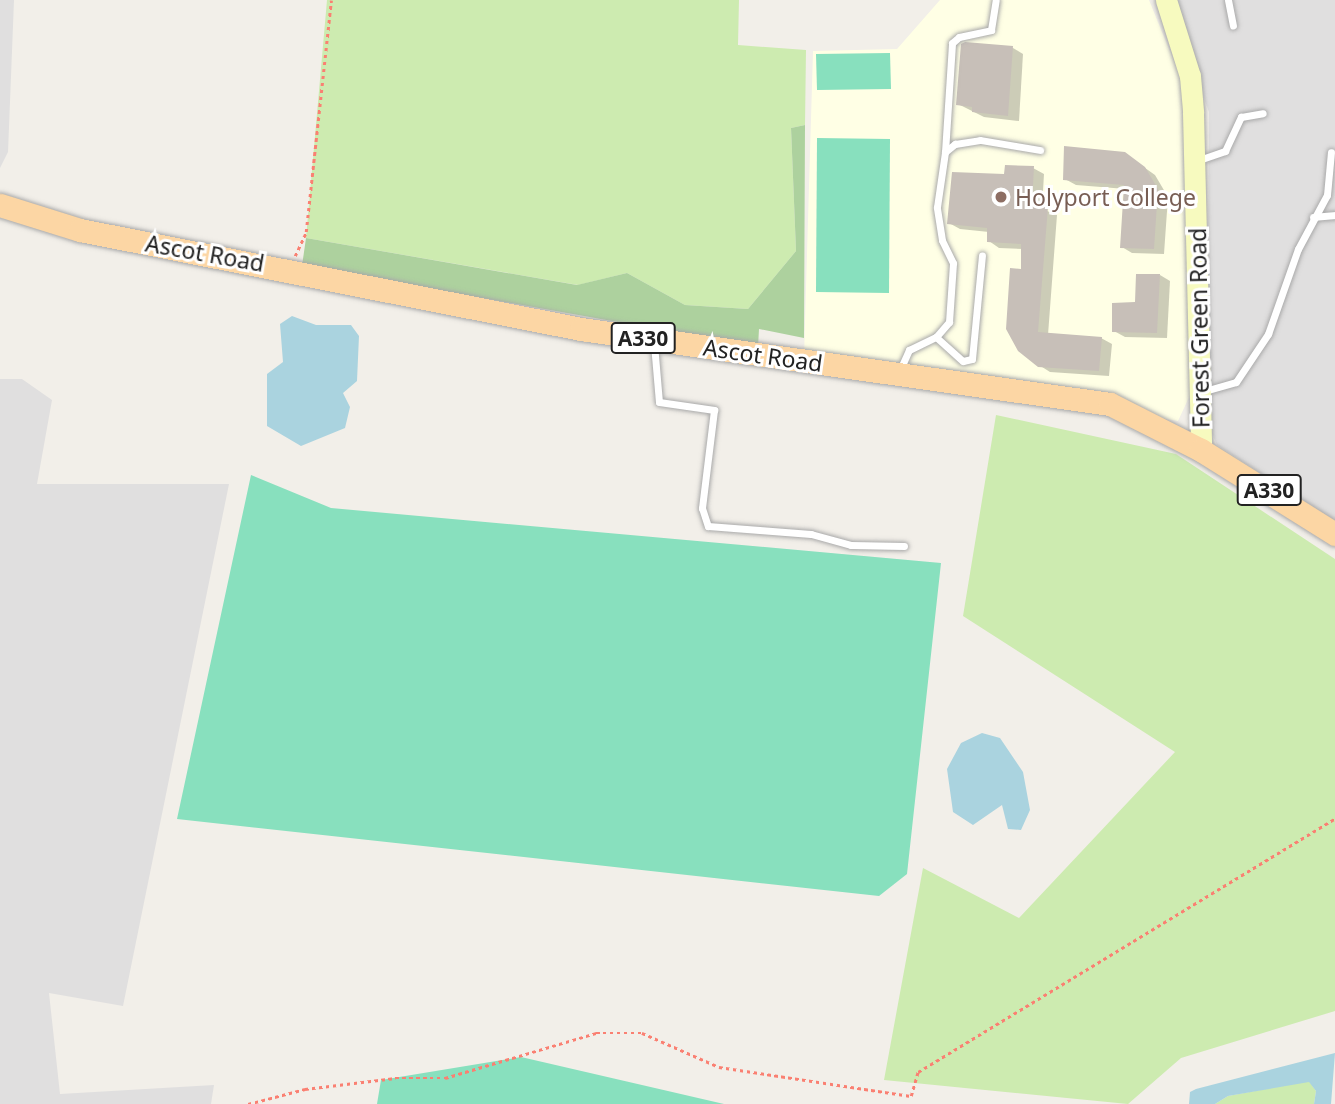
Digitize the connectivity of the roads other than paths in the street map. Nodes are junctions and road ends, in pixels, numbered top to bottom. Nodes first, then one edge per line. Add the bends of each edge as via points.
1 (996, 0) edge
2 (1166, 0) edge
3 (1228, 0) edge
4 (1233, 26) dead end
5 (1263, 113) dead end
6 (1040, 150) dead end
7 (945, 152) junction
8 (1331, 152) dead end
9 (1195, 161) junction
10 (0, 205) edge
11 (1335, 215) edge
12 (1313, 217) junction
13 (982, 255) dead end
14 (936, 337) junction
15 (654, 340) junction
16 (900, 374) junction
17 (1200, 392) junction
18 (1201, 450) junction
19 (1335, 534) edge
20 (904, 546) dead end

1 - 7 lane via 990,30 952,43
2 - 9 main road, Forest Green Road via 1190,76
3 - 4 lane
5 - 9 lane via 1241,117 1225,151
6 - 7 lane via 965,140
7 - 14 lane via 938,215 954,277 949,322
8 - 12 lane via 1327,195
9 - 17 main road, Forest Green Road
10 - 15 main road, Ascot Road / A330 via 80,230
11 - 12 lane
12 - 17 lane via 1268,334 1252,361 1236,382
13 - 14 lane via 972,359 963,361
14 - 16 lane via 909,350
15 - 16 main road, Ascot Road / A330
15 - 20 lane via 659,402 714,410 702,508 708,526 811,534 850,545
16 - 18 main road, Ascot Road / A330 via 1110,404
17 - 18 main road, Forest Green Road
18 - 19 main road, Ascot Road / A330

